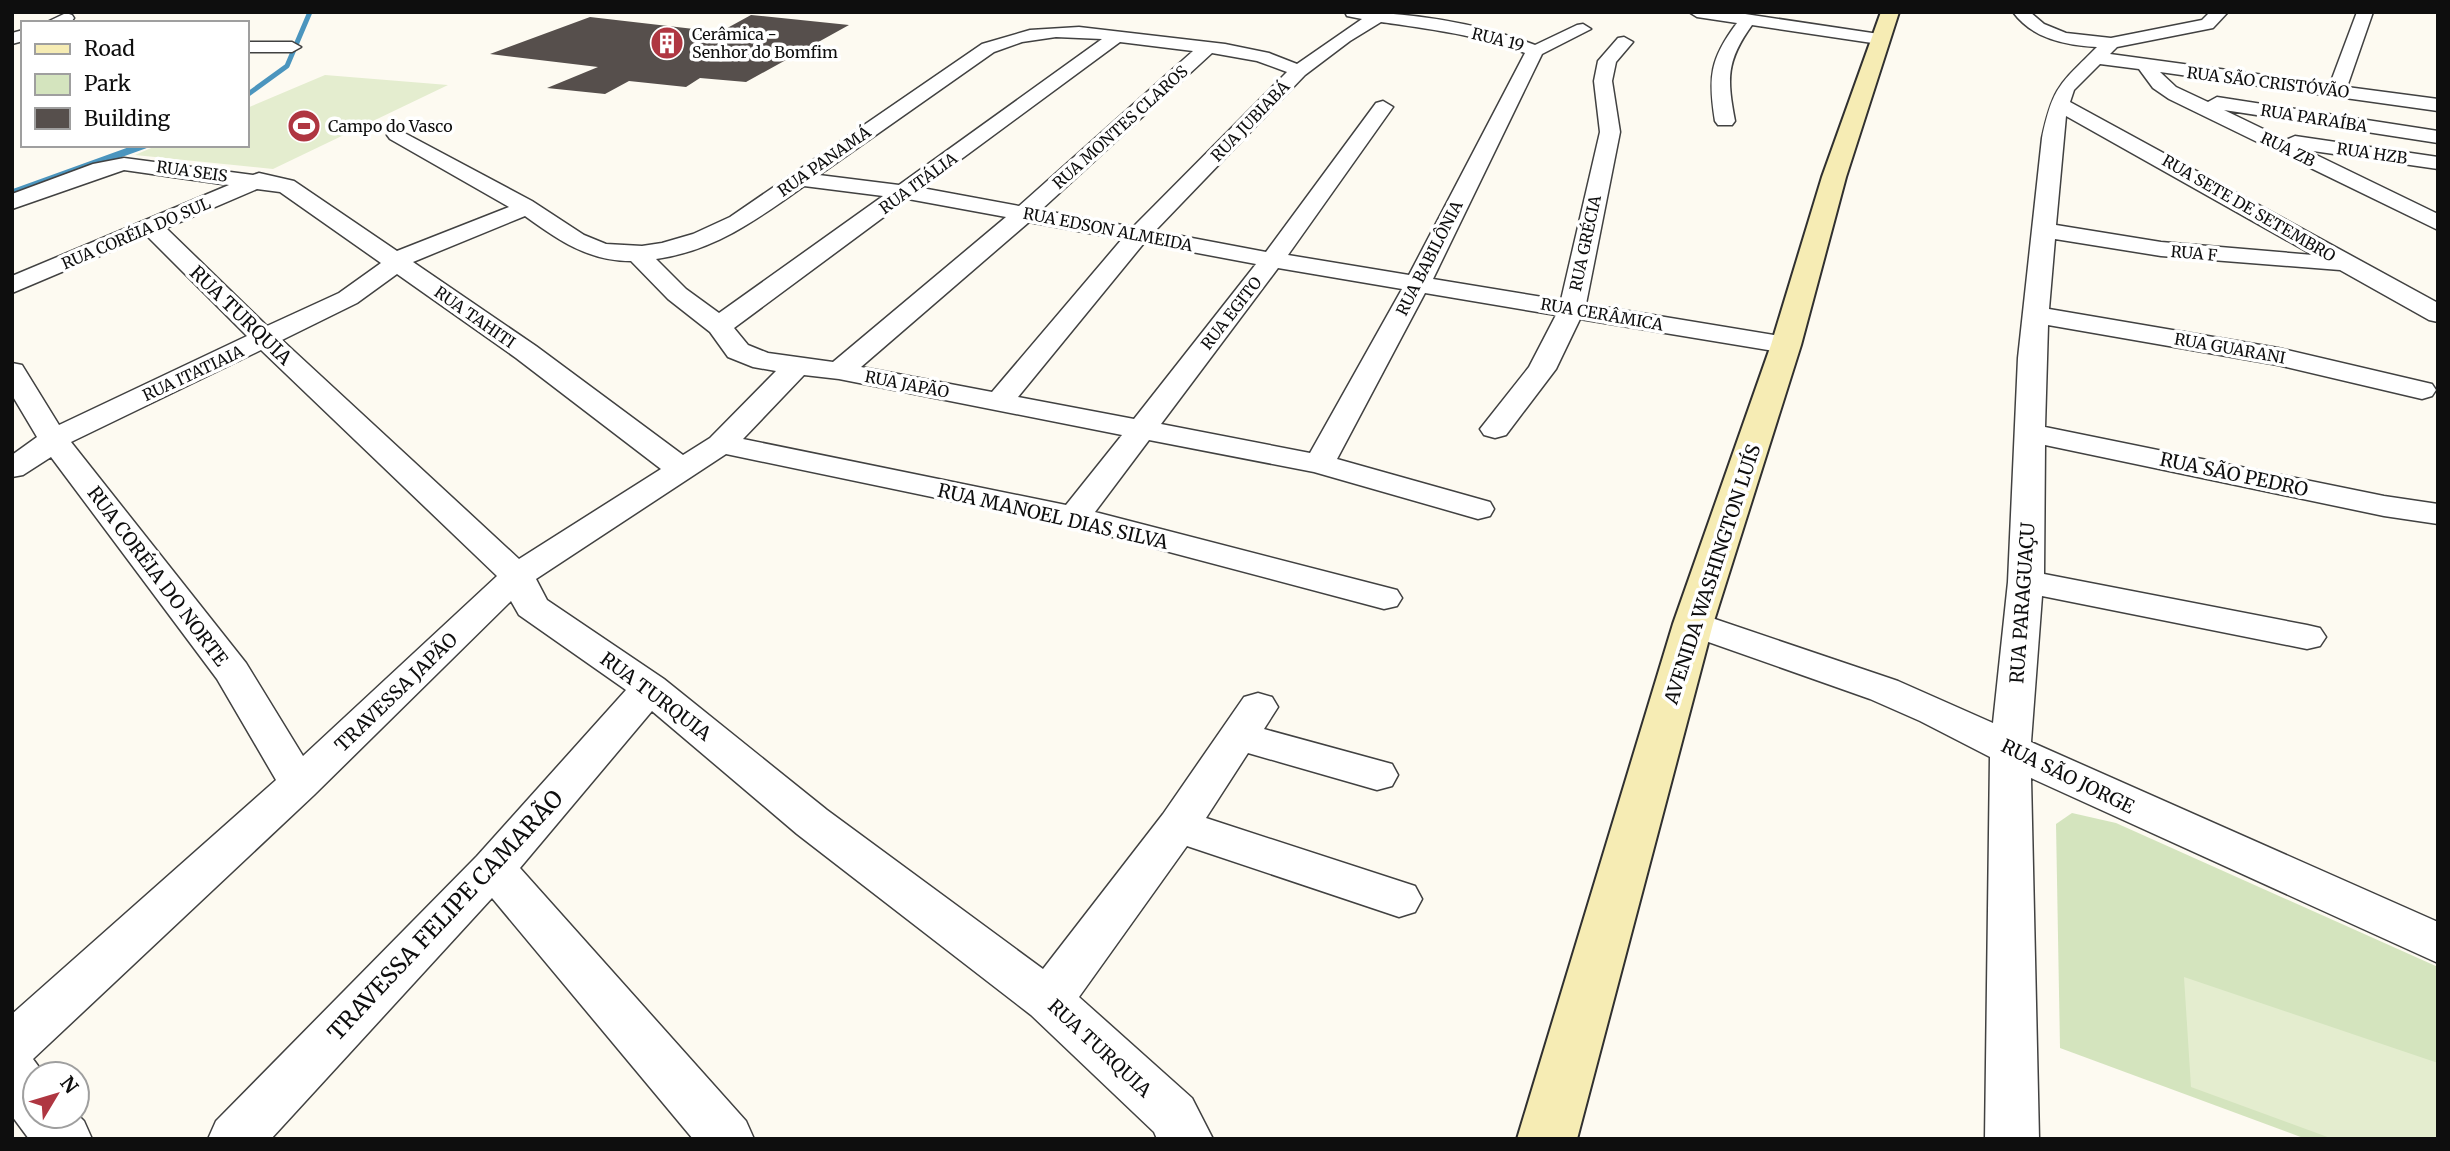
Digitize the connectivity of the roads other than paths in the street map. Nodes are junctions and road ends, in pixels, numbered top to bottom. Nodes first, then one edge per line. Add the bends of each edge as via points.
1 (1350, 12) edge
2 (1697, 12) edge
3 (2021, 12) edge
4 (2220, 12) edge
5 (2365, 12) edge
6 (1376, 18) junction
7 (1747, 20) junction
8 (1884, 26) edge
9 (1583, 29) dead end
10 (1116, 37) junction
11 (1624, 42) dead end
12 (998, 43) joint
13 (2111, 43) junction
14 (248, 47) edge
15 (292, 47) dead end
16 (1208, 47) junction
17 (1535, 51) junction
18 (2147, 67) junction
19 (1299, 71) junction
20 (2078, 79) junction
21 (2337, 90) junction
22 (2189, 100) junction
23 (2438, 105) edge
24 (1383, 107) dead end
25 (1725, 121) dead end
26 (397, 135) dead end
27 (2264, 137) junction
28 (2438, 137) edge
29 (2438, 163) edge
30 (797, 179) junction
31 (259, 180) junction
32 (906, 192) junction
33 (12, 202) edge
34 (526, 208) junction
35 (1025, 213) junction
36 (2438, 223) edge
37 (151, 227) junction
38 (2042, 230) junction
39 (1139, 234) junction
40 (639, 255) junction
41 (1272, 260) junction
42 (397, 262) junction
43 (2347, 265) junction
44 (1418, 284) junction
45 (12, 285) edge
46 (1572, 309) junction
47 (2035, 314) junction
48 (2438, 314) edge
49 (719, 326) junction
50 (265, 339) junction
51 (1786, 345) junction
52 (799, 365) junction
53 (12, 371) edge
54 (839, 371) junction
55 (2422, 390) dead end
56 (999, 402) junction
57 (1495, 429) dead end
58 (1141, 430) junction
59 (2031, 433) junction
60 (53, 439) junction
61 (721, 444) junction
62 (1319, 464) junction
63 (12, 468) edge
64 (682, 469) junction
65 (1478, 509) dead end
66 (2438, 514) edge
67 (1074, 517) junction
68 (517, 576) junction
69 (2026, 582) junction
70 (1384, 598) dead end
71 (1693, 624) junction
72 (2307, 637) dead end
73 (650, 688) junction
74 (2010, 750) junction
75 (1377, 775) dead end
76 (299, 784) junction
77 (1178, 827) junction
78 (493, 868) junction
79 (1399, 899) dead end
80 (2438, 943) edge
81 (1048, 1000) junction
82 (12, 1046) edge
83 (236, 1139) edge
84 (727, 1139) edge
85 (1186, 1139) edge
86 (1547, 1139) edge
87 (2012, 1139) edge

1 - 6 street, RUA 19
2 - 7 street
3 - 13 street via 2031,26 2042,30
4 - 13 street via 2207,24
5 - 21 street
6 - 17 street, RUA 19 via 1442,26
6 - 19 street
7 - 8 street
7 - 25 street via 1720,62
8 - 51 main road, AVENIDA WASHINGTON LUÍS
9 - 17 street
10 - 12 street, RUA JUBIABÁ via 1059,32
10 - 16 street, RUA JUBIABÁ
10 - 32 street, RUA ITÁLIA
11 - 46 street, RUA GRÉCIA via 1607,61 1604,81 1610,132
12 - 30 street, RUA PANAMÁ
13 - 20 street
14 - 15 street
16 - 19 street, RUA JUBIABÁ via 1276,59
16 - 35 street, RUA MONTES CLAROS
17 - 44 street, RUA BABILÔNIA
18 - 20 street, RUA SÃO CRISTÓVÃO
18 - 21 street, RUA SÃO CRISTÓVÃO
18 - 22 street, RUA ZB via 2161,88
19 - 39 street, RUA JUBIABÁ
20 - 38 street, RUA PARAGUAÇU via 2052,138
20 - 43 street, RUA SETE DE SETEMBRO via 2160,156
21 - 23 street, RUA SÃO CRISTÓVÃO
22 - 27 street, RUA ZB
22 - 28 street, RUA PARAÍBA
24 - 41 street, RUA EGITO
26 - 34 street
27 - 29 street, RUA HZB
27 - 36 street, RUA ZB
30 - 32 street, RUA EDSON ALMEIDA
30 - 40 street, RUA PANAMÁ via 718,233
31 - 33 street, RUA SEIS via 124,164
31 - 37 street, RUA CORÉIA DO SUL
31 - 42 street, RUA TAHITI via 286,186
32 - 35 street, RUA EDSON ALMEIDA
32 - 49 street, RUA ITÁLIA
34 - 40 street via 581,243
34 - 42 street, RUA ITATIAIA
35 - 39 street, RUA EDSON ALMEIDA
35 - 54 street, RUA MONTES CLAROS
37 - 45 street, RUA CORÉIA DO SUL
37 - 50 street, RUA TURQUIA
38 - 43 street, RUA F via 2161,250
38 - 47 street, RUA PARAGUAÇU
39 - 41 street, RUA EDSON ALMEIDA
39 - 56 street, RUA JUBIABÁ
40 - 49 street, RUA JAPÃO via 677,295
41 - 44 street, RUA EDSON ALMEIDA
41 - 58 street, RUA EGITO
42 - 50 street, RUA ITATIAIA via 348,298
42 - 64 street, RUA TAHITI
43 - 48 street, RUA SETE DE SETEMBRO
44 - 46 street, RUA CERÂMICA
44 - 62 street, RUA BABILÔNIA
46 - 51 street, RUA CERÂMICA
46 - 57 street, RUA GRÉCIA via 1542,369
47 - 55 street, RUA GUARANI via 2317,363
47 - 59 street, RUA PARAGUAÇU
49 - 52 street, RUA JAPÃO via 738,351 763,361
50 - 60 street, RUA ITATIAIA
50 - 68 street, RUA TURQUIA
51 - 71 main road, AVENIDA WASHINGTON LUÍS
52 - 54 street, RUA JAPÃO
52 - 61 street, TRAVESSA JAPÃO
53 - 60 street, RUA CORÉIA DO NORTE
54 - 56 street, RUA JAPÃO
56 - 58 street, RUA JAPÃO
58 - 62 street, RUA JAPÃO
58 - 67 street, RUA EGITO
59 - 66 street, RUA SÃO PEDRO
59 - 69 street, RUA PARAGUAÇU
60 - 63 street, RUA ITATIAIA
60 - 76 street, RUA CORÉIA DO NORTE via 232,671
61 - 64 street, TRAVESSA JAPÃO
61 - 67 street, RUA MANOEL DIAS SILVA
62 - 65 street, RUA JAPÃO
64 - 68 street, TRAVESSA JAPÃO
67 - 70 street, RUA MANOEL DIAS SILVA
68 - 73 street, RUA TURQUIA via 532,607
68 - 76 street, TRAVESSA JAPÃO
69 - 72 street
69 - 74 street, RUA PARAGUAÇU
71 - 74 street, RUA SÃO JORGE via 1884,690
71 - 86 main road, AVENIDA WASHINGTON LUÍS
73 - 78 street, TRAVESSA FELIPE CAMARÃO
73 - 81 street, RUA TURQUIA via 812,822
74 - 80 street, RUA SÃO JORGE
74 - 87 street, RUA PARAGUAÇU
75 - 77 street via 1248,721
76 - 82 street, TRAVESSA JAPÃO
77 - 79 street
77 - 81 street
78 - 83 street, TRAVESSA FELIPE CAMARÃO
78 - 84 street
81 - 85 street, RUA TURQUIA via 1172,1115

